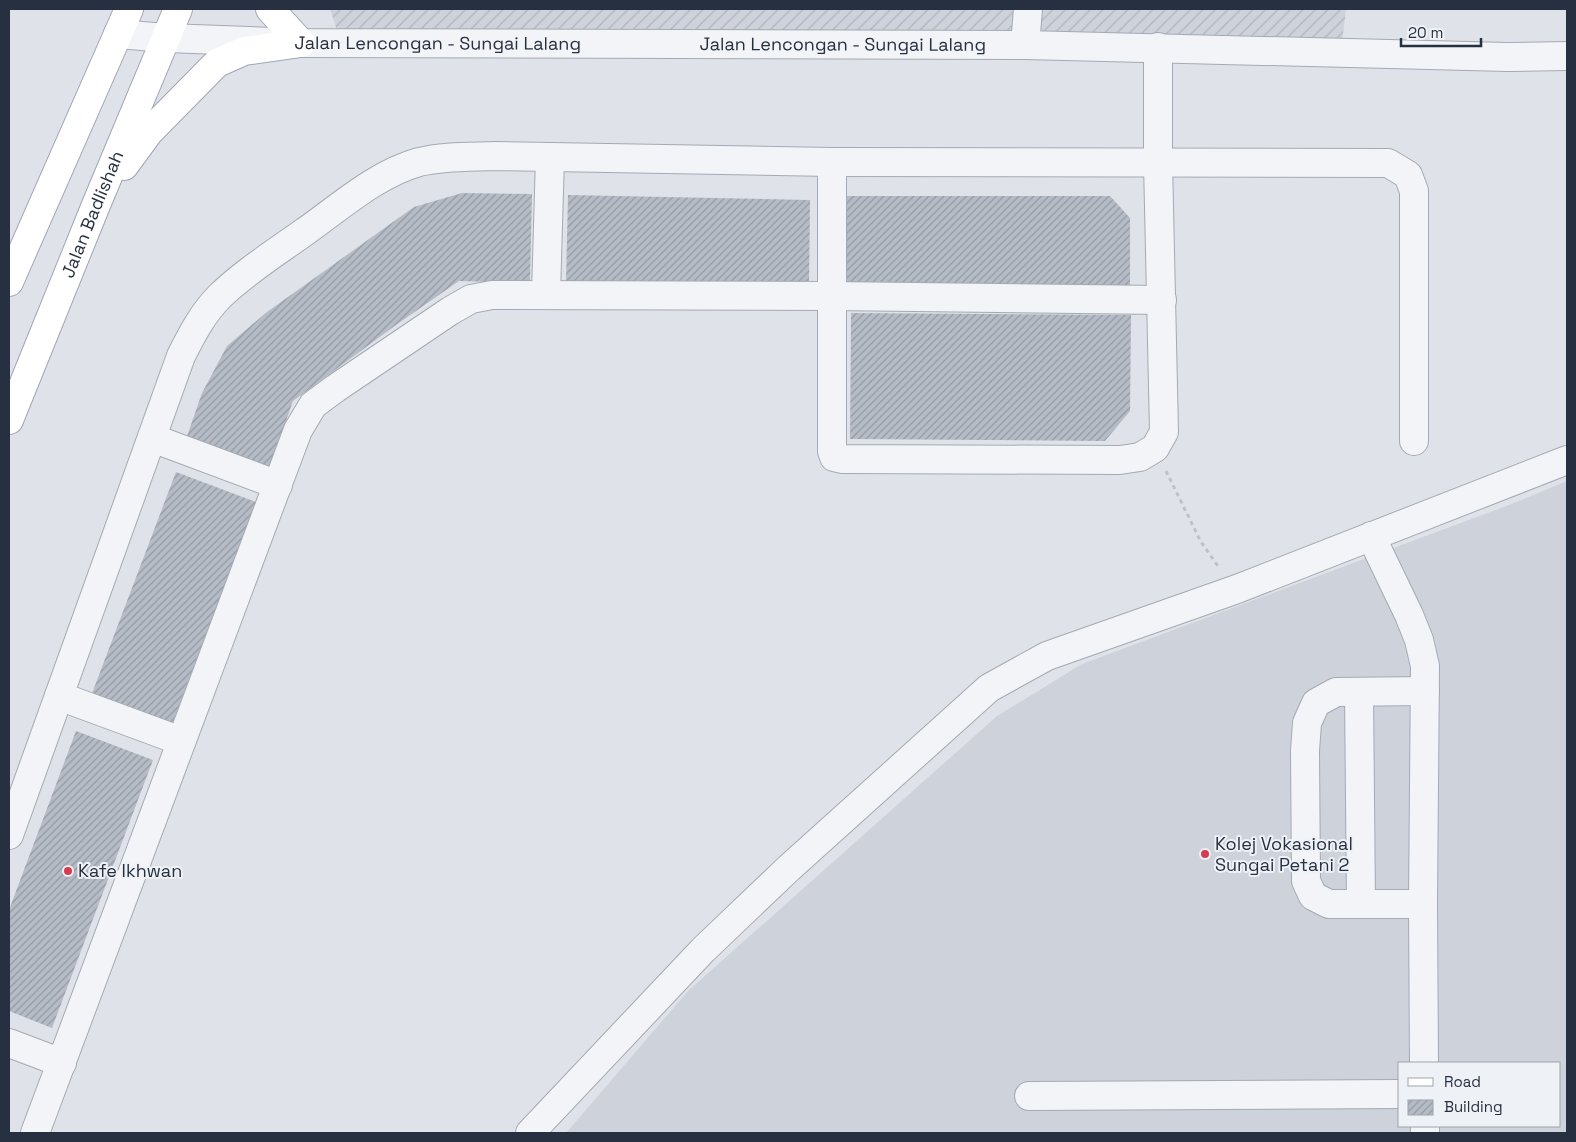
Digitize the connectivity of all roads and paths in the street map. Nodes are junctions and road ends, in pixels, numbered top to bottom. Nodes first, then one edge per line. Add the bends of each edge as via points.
1 (129, 9) edge
2 (178, 9) edge
3 (270, 9) edge
4 (1028, 9) edge
5 (118, 34) junction
6 (166, 38) junction
7 (301, 43) junction
8 (1025, 45) junction
9 (1158, 47) junction
10 (1567, 56) edge
11 (550, 157) junction
12 (832, 162) junction
13 (1158, 162) junction
14 (96, 205) junction
15 (9, 282) edge
16 (546, 294) junction
17 (831, 296) junction
18 (1162, 300) junction
19 (9, 420) edge
20 (152, 438) junction
21 (1414, 441) dead end
22 (1156, 448) junction
23 (1567, 460) edge
24 (278, 485) junction
25 (1372, 536) junction
26 (1237, 589) junction
27 (1425, 691) junction
28 (1359, 692) junction
29 (59, 696) junction
30 (181, 741) junction
31 (9, 834) edge
32 (1361, 904) junction
33 (1423, 904) junction
34 (9, 1044) edge
35 (1424, 1062) edge
36 (62, 1063) junction
37 (1398, 1094) edge
38 (1029, 1096) dead end
39 (35, 1133) edge
40 (530, 1133) edge

1 - 5 main road
2 - 6 main road, Jalan Badlishah
3 - 7 main road
4 - 8 street
5 - 6 street, Jalan Lencongan - Sungai Lalang
5 - 15 main road
6 - 7 street, Jalan Lencongan - Sungai Lalang
6 - 14 main road, Jalan Badlishah
7 - 8 street, Jalan Lencongan - Sungai Lalang
7 - 14 main road via 244,51 217,63 149,132
8 - 9 street, Jalan Lencongan - Sungai Lalang
9 - 10 street, Jalan Lencongan - Sungai Lalang
9 - 13 street
11 - 12 street
11 - 16 street
11 - 20 street via 458,157 419,162 364,190 241,278 207,311 181,356
12 - 13 street
12 - 17 street
13 - 18 street
13 - 21 street via 1388,163 1408,175 1414,191
14 - 19 main road, Jalan Badlishah
16 - 17 street
16 - 24 street via 492,295 471,299 336,388 313,405 298,430
17 - 18 street
17 - 22 street via 834,457 1120,460 1140,456
18 - 22 street via 1164,432
20 - 24 street
20 - 29 street
22 - 26 path via 1201,542
23 - 25 street
24 - 30 street
25 - 26 street
25 - 27 street via 1420,640
26 - 40 street via 1047,656 989,688 703,950
27 - 28 street
27 - 33 street
28 - 32 street
28 - 32 street via 1336,692 1316,703 1307,723 1305,785 1306,881 1313,896 1329,904
29 - 30 street
29 - 31 street
30 - 36 street
32 - 33 street
33 - 35 street
34 - 36 street
36 - 39 street
37 - 38 street

